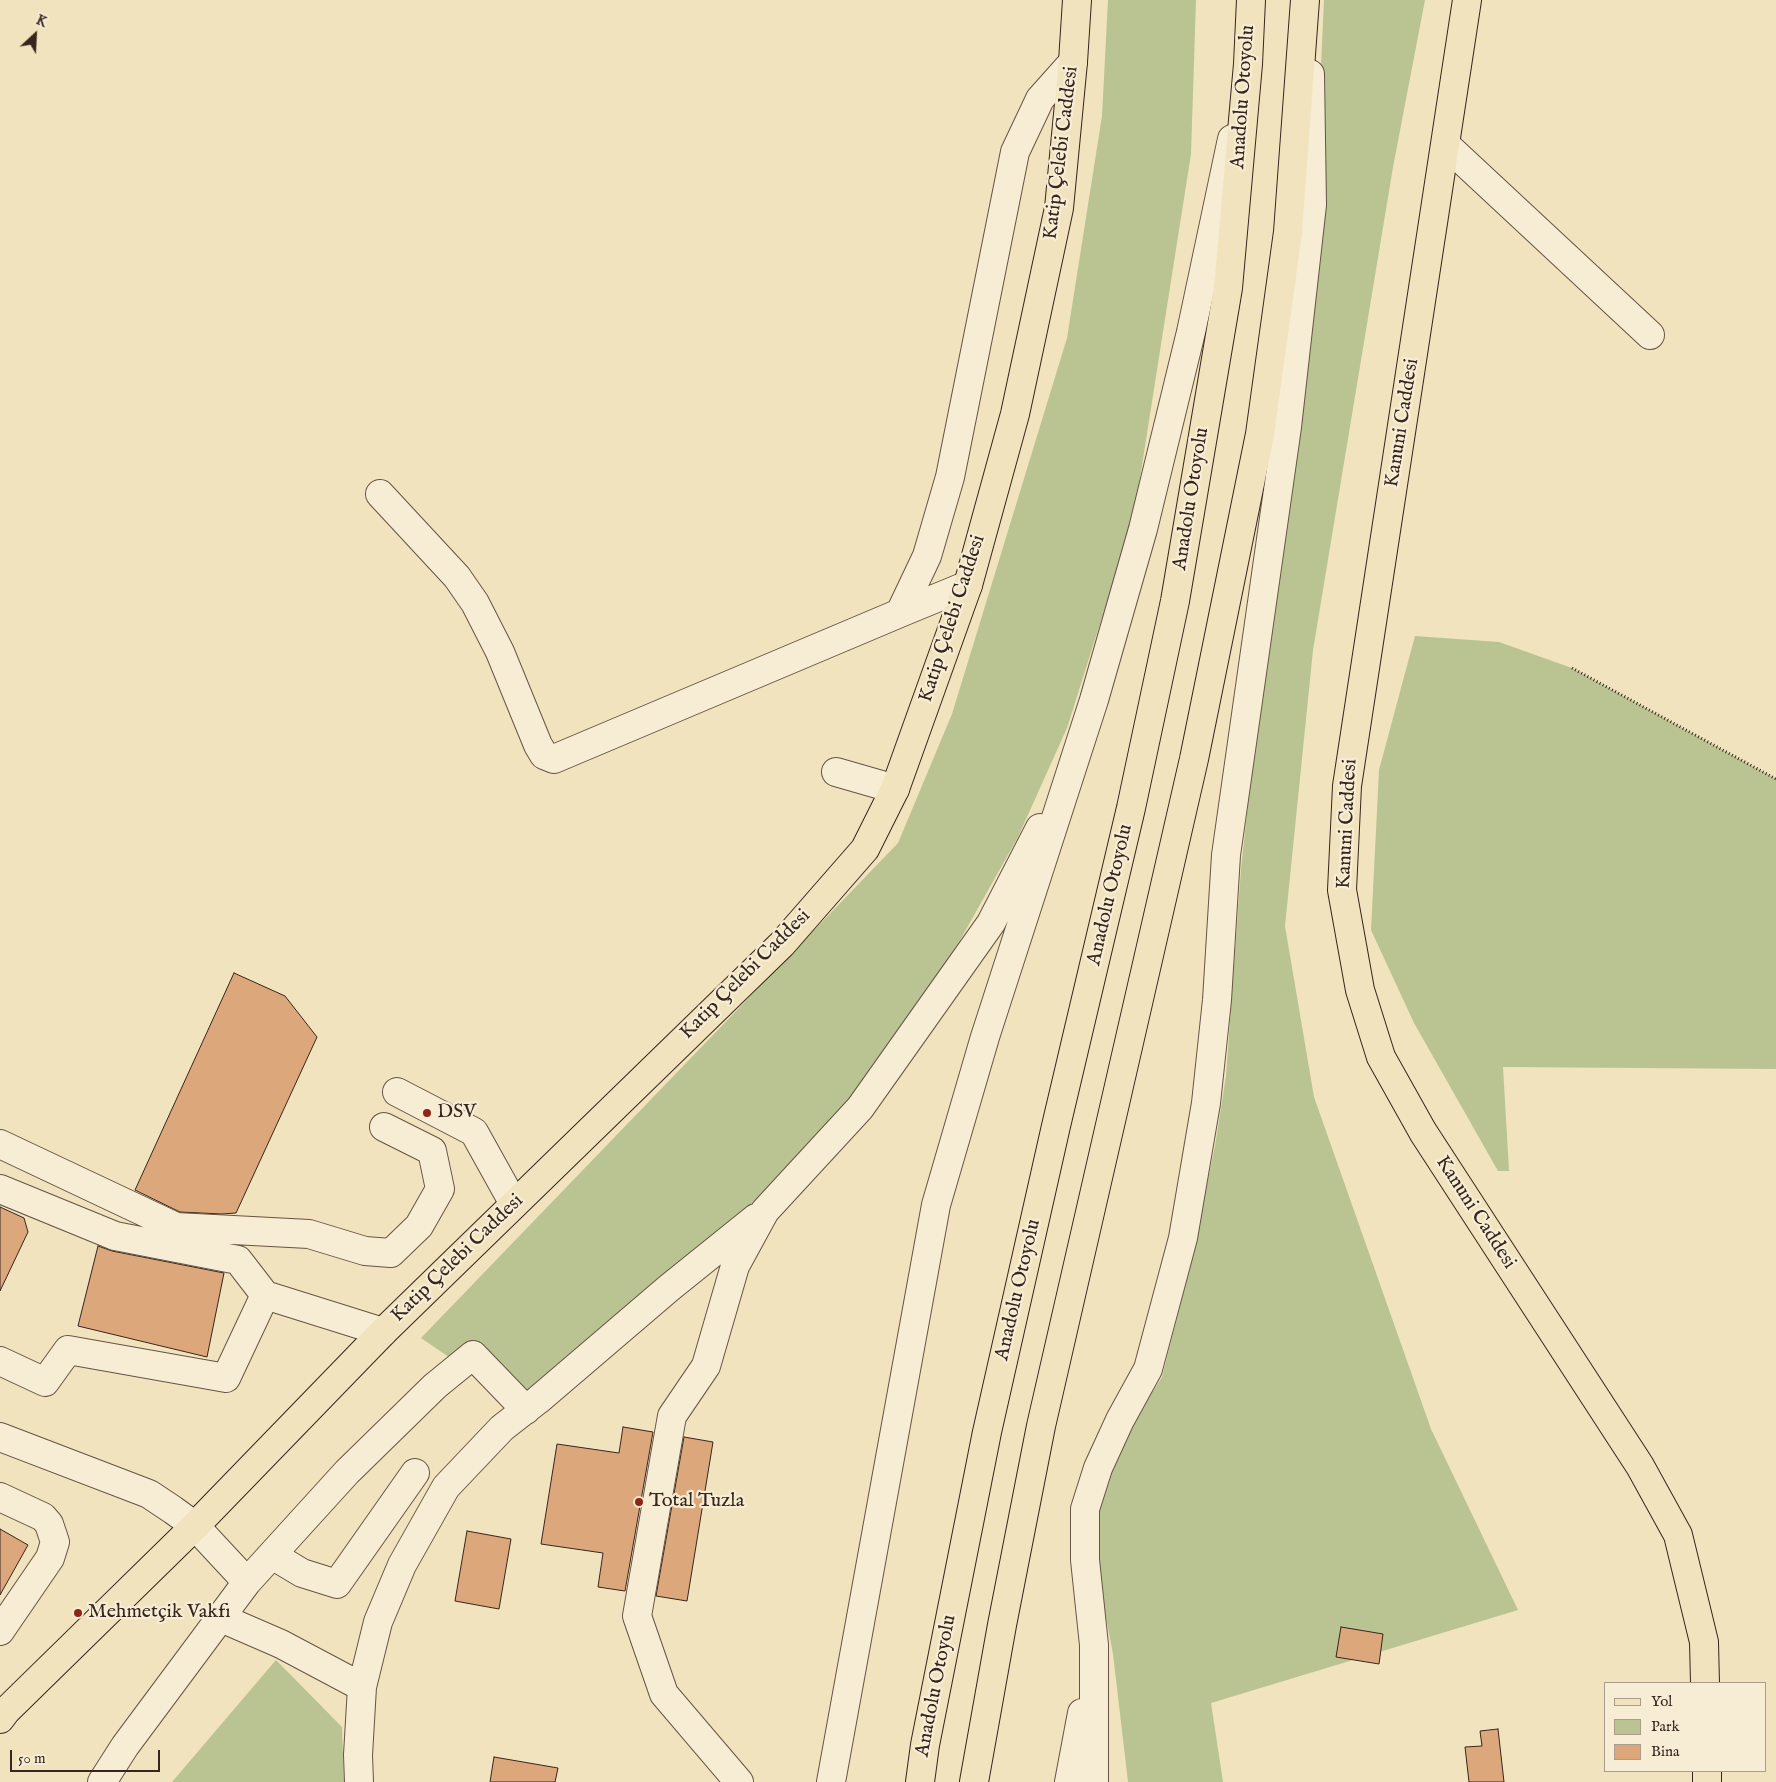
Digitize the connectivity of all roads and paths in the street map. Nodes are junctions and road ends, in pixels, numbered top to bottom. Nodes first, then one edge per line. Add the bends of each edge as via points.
1 (1077, 0) edge
2 (1250, 0) edge
3 (1306, 0) edge
4 (1467, 0) edge
5 (1073, 62) junction
6 (1248, 64) junction
7 (1446, 145) junction
8 (1650, 335) dead end
9 (380, 494) dead end
10 (968, 585) junction
11 (900, 613) junction
12 (1572, 668) dead end
13 (1094, 700) junction
14 (836, 772) dead end
15 (1776, 779) edge
16 (896, 789) junction
17 (396, 1092) dead end
18 (384, 1127) dead end
19 (0, 1144) edge
20 (0, 1189) edge
21 (514, 1204) junction
22 (765, 1211) junction
23 (265, 1294) junction
24 (383, 1332) junction
25 (0, 1361) edge
26 (526, 1410) junction
27 (0, 1437) edge
28 (415, 1473) dead end
29 (0, 1497) edge
30 (195, 1526) junction
31 (272, 1555) junction
32 (248, 1582) junction
33 (221, 1618) junction
34 (0, 1631) edge
35 (1094, 1645) junction
36 (1705, 1682) edge
37 (362, 1687) junction
38 (0, 1719) edge
39 (102, 1782) edge
40 (359, 1782) edge
41 (739, 1782) edge
42 (831, 1782) edge
43 (920, 1782) edge
44 (974, 1782) edge
45 (1069, 1782) edge
46 (1094, 1782) edge

1 - 5 main road, Katip Çelebi Caddesi
2 - 6 main road, Anadolu Otoyolu
3 - 35 street via 1312,205 1287,427 1226,855 1217,1000 1206,1103 1183,1238 1148,1369 1098,1468 1085,1509 1085,1560
3 - 44 main road via 1288,232 1260,434 1192,769 1041,1426
4 - 7 main road, Kanuni Caddesi
5 - 10 main road, Katip Çelebi Caddesi via 1059,208 1014,414
5 - 11 street via 1040,99 1015,152 950,477 927,556
6 - 13 street via 1187,351 1143,529
6 - 43 main road, Anadolu Otoyolu via 1228,288 1175,601 1131,808 987,1432
7 - 8 street
7 - 36 main road, Kanuni Caddesi via 1347,786 1342,890 1360,990 1381,1057 1423,1132 1640,1466 1678,1535 1704,1642
9 - 11 street via 457,577 475,603 500,652 538,745 544,755 554,758
10 - 11 street
10 - 16 main road, Katip Çelebi Caddesi
12 - 15 path
13 - 22 street via 1038,832 991,923 860,1108
13 - 42 street via 985,1037 936,1205
14 - 16 street
16 - 21 main road, Katip Çelebi Caddesi via 865,849 782,944
17 - 21 street via 474,1132
18 - 19 street via 432,1151 440,1189 419,1226 390,1253 365,1251 309,1234 176,1227
20 - 23 street via 115,1236 238,1260
21 - 24 main road, Katip Çelebi Caddesi
22 - 26 street
22 - 41 street via 735,1266 706,1366 672,1416 636,1616 664,1694
23 - 24 street
23 - 25 street via 226,1378 68,1350 45,1382
24 - 30 main road, Katip Çelebi Caddesi
26 - 31 street via 473,1355 435,1386 347,1472
26 - 37 street via 502,1428 446,1487 423,1525 378,1622
27 - 30 street via 149,1494
28 - 31 street via 337,1584 302,1573
29 - 34 street via 43,1517 54,1533 55,1542 50,1558
30 - 32 street
30 - 38 main road, Katip Çelebi Caddesi
31 - 32 street
32 - 33 street
33 - 37 street via 281,1644
33 - 39 street via 125,1746
35 - 45 street
35 - 46 street
37 - 40 street

